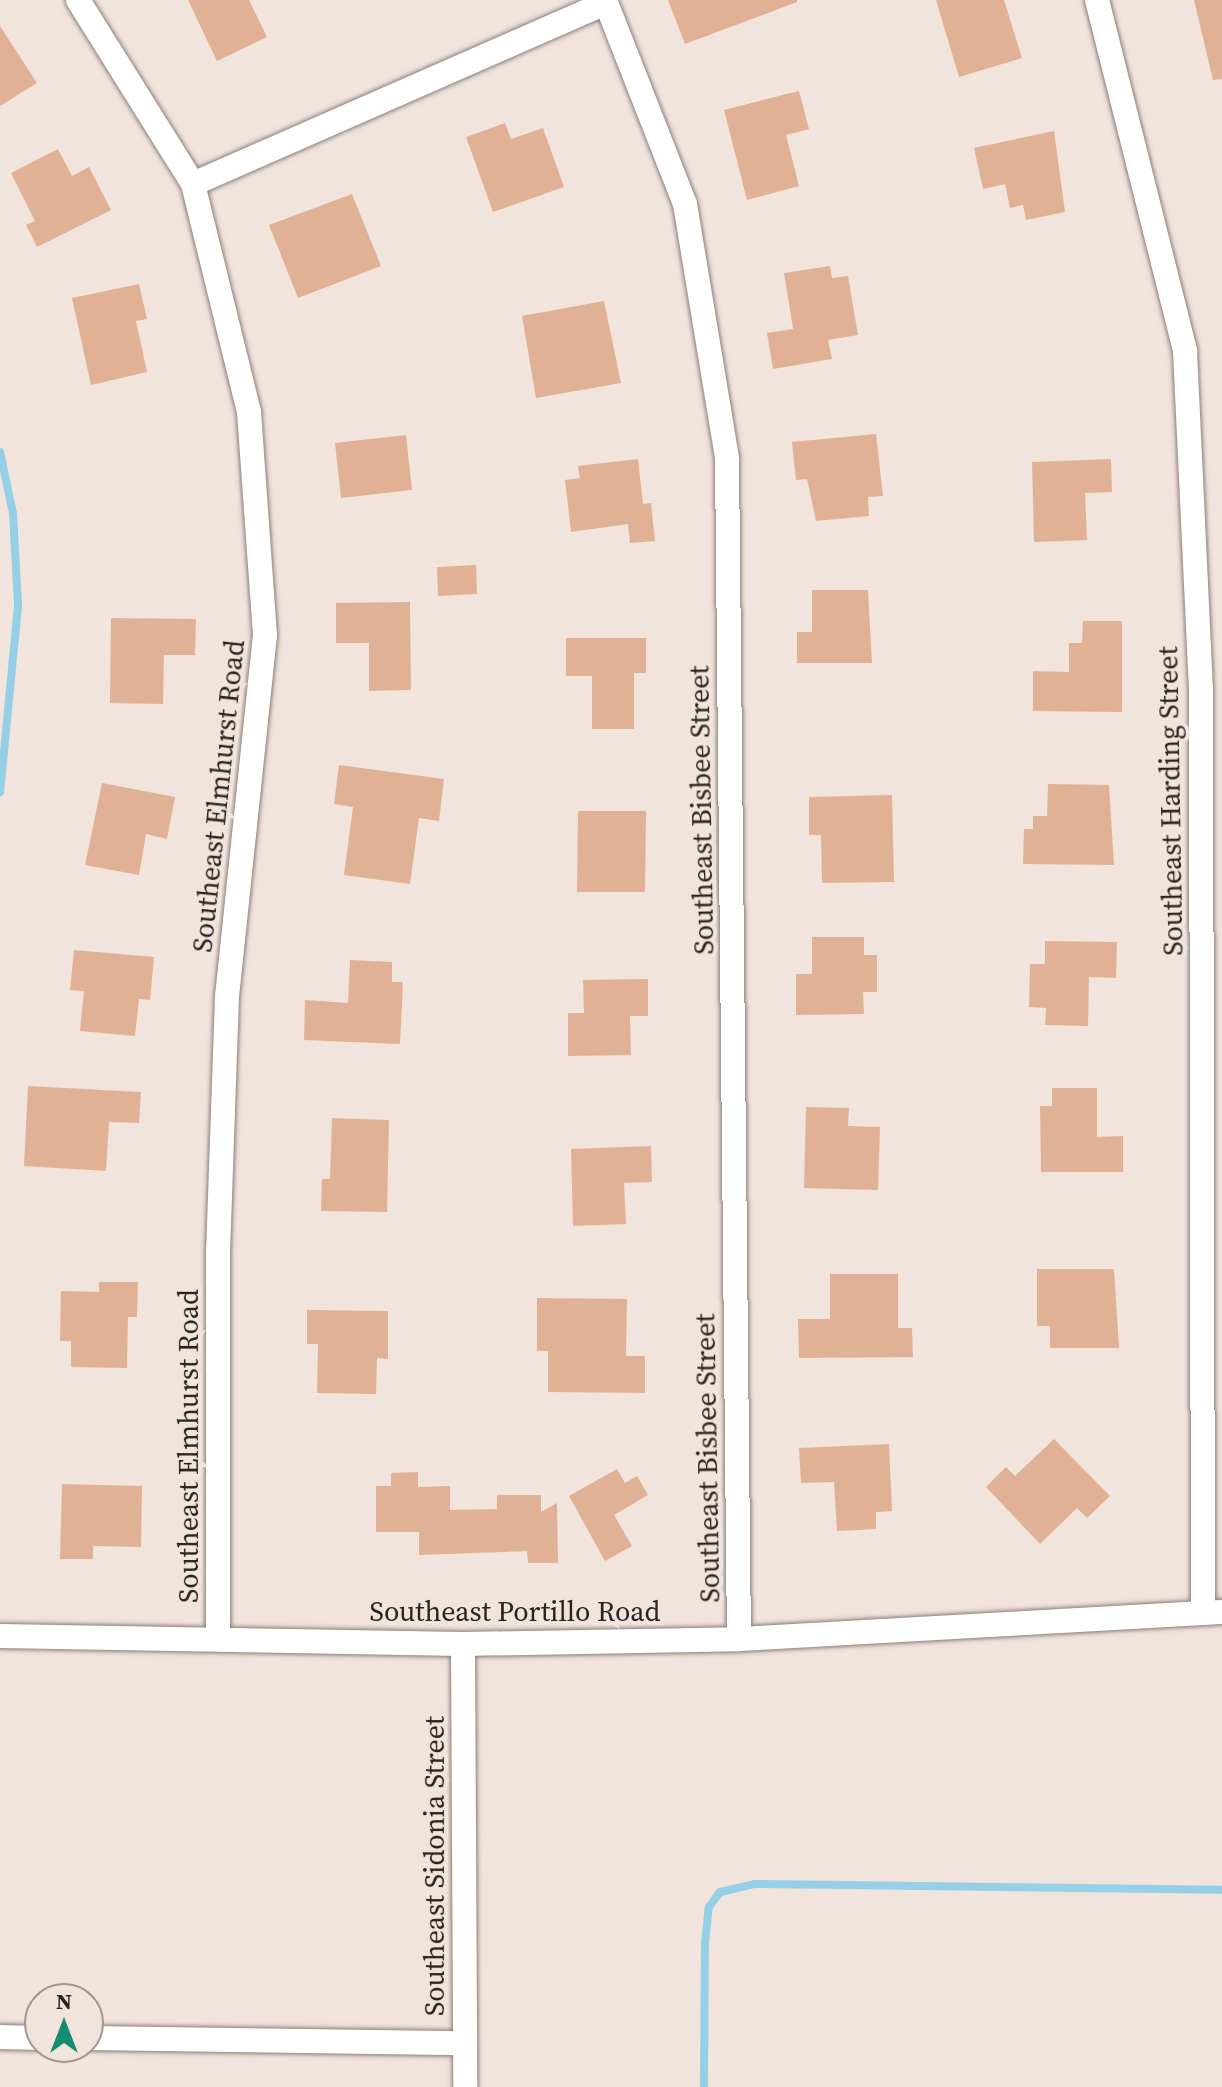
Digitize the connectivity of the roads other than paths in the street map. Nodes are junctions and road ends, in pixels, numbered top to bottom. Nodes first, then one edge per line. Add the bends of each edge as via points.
1 (78, 0) edge
2 (1097, 0) edge
3 (605, 2) edge
4 (193, 184) junction
5 (1212, 1612) edge
6 (0, 1636) edge
7 (218, 1639) junction
8 (739, 1639) junction
9 (463, 1644) junction
10 (0, 2037) edge
11 (24, 2038) edge
12 (104, 2038) edge
13 (465, 2043) junction
14 (465, 2087) edge

1 - 4 street, Southeast Elmhurst Road
2 - 5 street, Southeast Harding Street via 1185,351 1201,688
3 - 4 street
3 - 8 street, Southeast Bisbee Street via 685,204 727,459
4 - 7 street, Southeast Elmhurst Road via 249,412 265,635 227,996 218,1249
5 - 8 street, Southeast Portillo Road
6 - 7 street, Southeast Portillo Road
7 - 9 street, Southeast Portillo Road
8 - 9 street, Southeast Portillo Road
9 - 13 street, Southeast Sidonia Street
10 - 11 street
12 - 13 street
13 - 14 street, Southeast Sidonia Street

